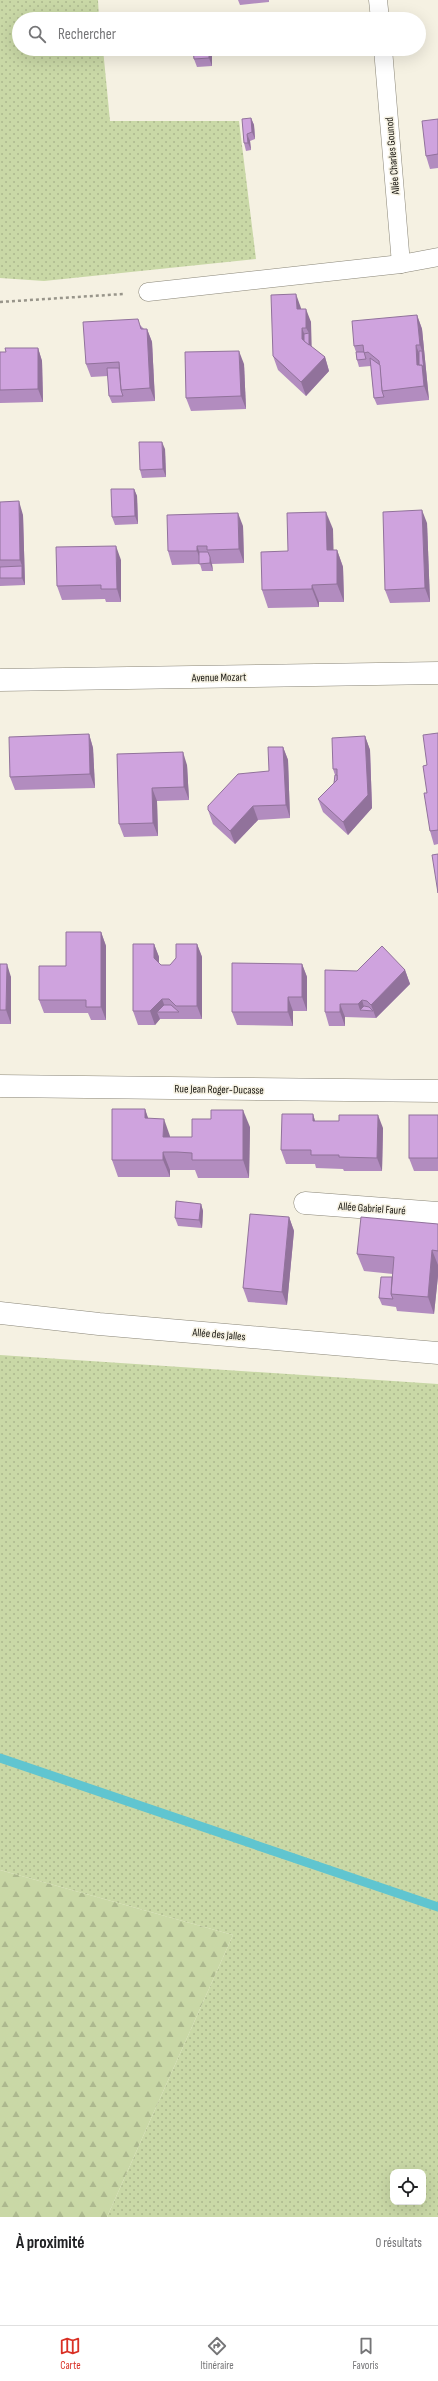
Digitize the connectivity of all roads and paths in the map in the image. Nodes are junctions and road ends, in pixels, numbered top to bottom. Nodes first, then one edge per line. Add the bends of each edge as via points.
1 (378, 0) edge
2 (379, 12) edge
3 (384, 56) edge
4 (438, 257) edge
5 (401, 264) junction
6 (148, 292) joint
7 (0, 302) edge
8 (438, 673) edge
9 (0, 680) edge
10 (0, 1086) edge
11 (438, 1091) edge
12 (305, 1204) dead end
13 (438, 1213) edge
14 (0, 1313) edge
15 (438, 1353) edge

1 - 2 lane
3 - 5 lane, Allée Charles Gounod
4 - 5 lane
5 - 6 lane
6 - 7 path
8 - 9 street, Avenue Mozart
10 - 11 street, Rue Jean Roger-Ducasse
12 - 13 street, Allée Gabriel Fauré
14 - 15 street, Allée des Jalles

